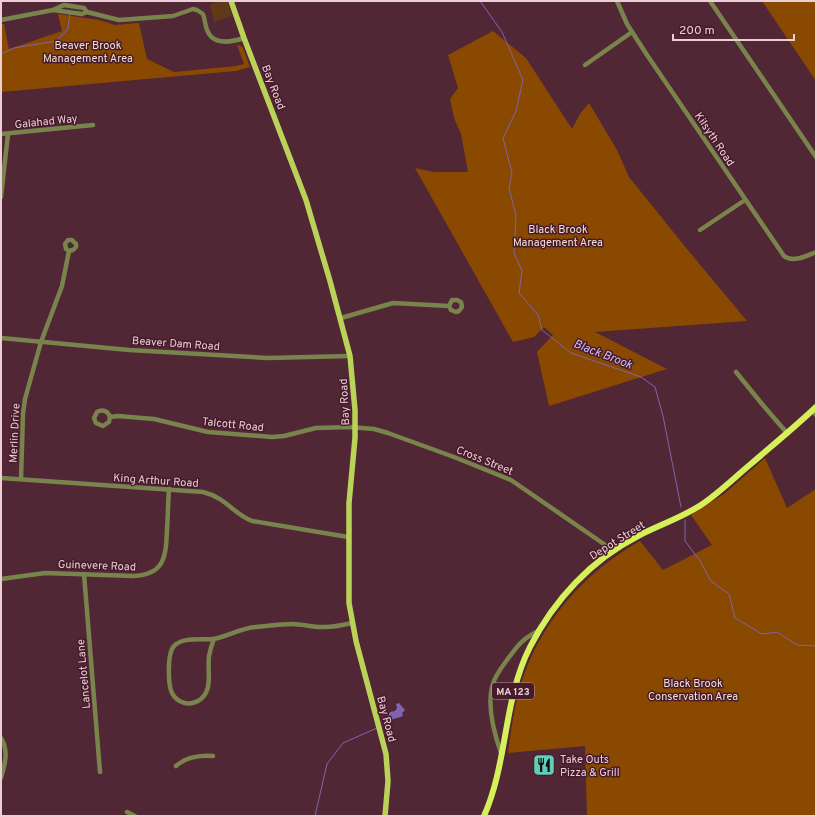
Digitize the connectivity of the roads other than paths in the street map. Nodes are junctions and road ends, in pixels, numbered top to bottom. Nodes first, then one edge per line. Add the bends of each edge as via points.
1 (231, 1) edge
2 (617, 1) edge
3 (710, 1) edge
4 (52, 10) junction
5 (87, 12) junction
6 (1, 20) edge
7 (632, 32) junction
8 (244, 38) junction
9 (585, 65) dead end
10 (93, 125) dead end
11 (1, 134) edge
12 (8, 134) junction
13 (816, 157) edge
14 (1, 197) edge
15 (746, 200) junction
16 (700, 230) dead end
17 (69, 251) dead end
18 (816, 252) edge
19 (449, 306) dead end
20 (341, 318) junction
21 (1, 338) edge
22 (40, 342) junction
23 (350, 356) junction
24 (736, 372) dead end
25 (815, 411) edge
26 (110, 417) dead end
27 (355, 427) junction
28 (787, 433) junction
29 (1, 478) edge
30 (21, 479) junction
31 (169, 489) junction
32 (348, 537) junction
33 (614, 551) junction
34 (84, 574) junction
35 (1, 578) edge
36 (352, 623) junction
37 (538, 632) junction
38 (214, 639) junction
39 (1, 738) edge
40 (501, 753) junction
41 (213, 756) dead end
42 (176, 766) dead end
43 (100, 772) dead end
44 (1, 778) edge
45 (127, 812) dead end
46 (135, 816) edge
47 (385, 816) edge
48 (484, 816) edge

1 - 8 main road, Bay Road
2 - 7 street, Kilsyth Road
3 - 13 street
4 - 5 street via 82,14
4 - 5 street via 64,5 84,8
4 - 6 street
5 - 8 street via 114,20 125,20 173,16 188,10 197,10 203,14 208,32 218,41 227,42
7 - 9 street
7 - 15 street, Kilsyth Road
8 - 20 main road, Bay Road via 306,200
10 - 12 street, Galahad Way
11 - 12 street, Galahad Way
12 - 14 street
15 - 16 street
15 - 18 street, Kilsyth Road via 788,259
17 - 22 street, Merlin Drive via 62,286
19 - 20 street via 393,303
20 - 23 main road, Bay Road
21 - 22 street, Beaver Dam Road
22 - 23 street, Beaver Dam Road via 268,358
22 - 30 street, Merlin Drive via 24,402
23 - 27 main road, Bay Road
24 - 28 street
25 - 28 highway, Depot Street / MA 123
26 - 27 street, Talcott Road via 154,419 208,432 272,437 311,428
27 - 32 main road, Bay Road
27 - 33 street, Cross Street via 399,436 511,480
28 - 33 highway, Depot Street / MA 123 via 705,502 633,538
29 - 30 street, King Arthur Road
30 - 31 street, King Arthur Road
31 - 32 street, King Arthur Road via 212,495 242,516 256,522
31 - 34 street, Guinevere Road via 166,546 163,561 158,568 142,576
32 - 36 main road, Bay Road via 348,590
33 - 37 highway, Depot Street / MA 123 via 597,562 571,588 552,609
34 - 35 street, Guinevere Road via 45,573
34 - 43 street, Lancelot Lane
36 - 38 street via 324,628 292,624 255,627
36 - 47 main road, Bay Road via 386,754 388,780
37 - 40 highway, Depot Street / MA 123 via 525,656 515,684
37 - 40 street via 525,638 516,648 492,686 490,708
38 - 38 street via 179,642 170,652 170,687 177,700 190,704 197,702 206,693 209,655
39 - 44 street via 6,758
40 - 48 highway, Depot Street / MA 123 via 494,790
41 - 42 street via 192,757
45 - 46 street

